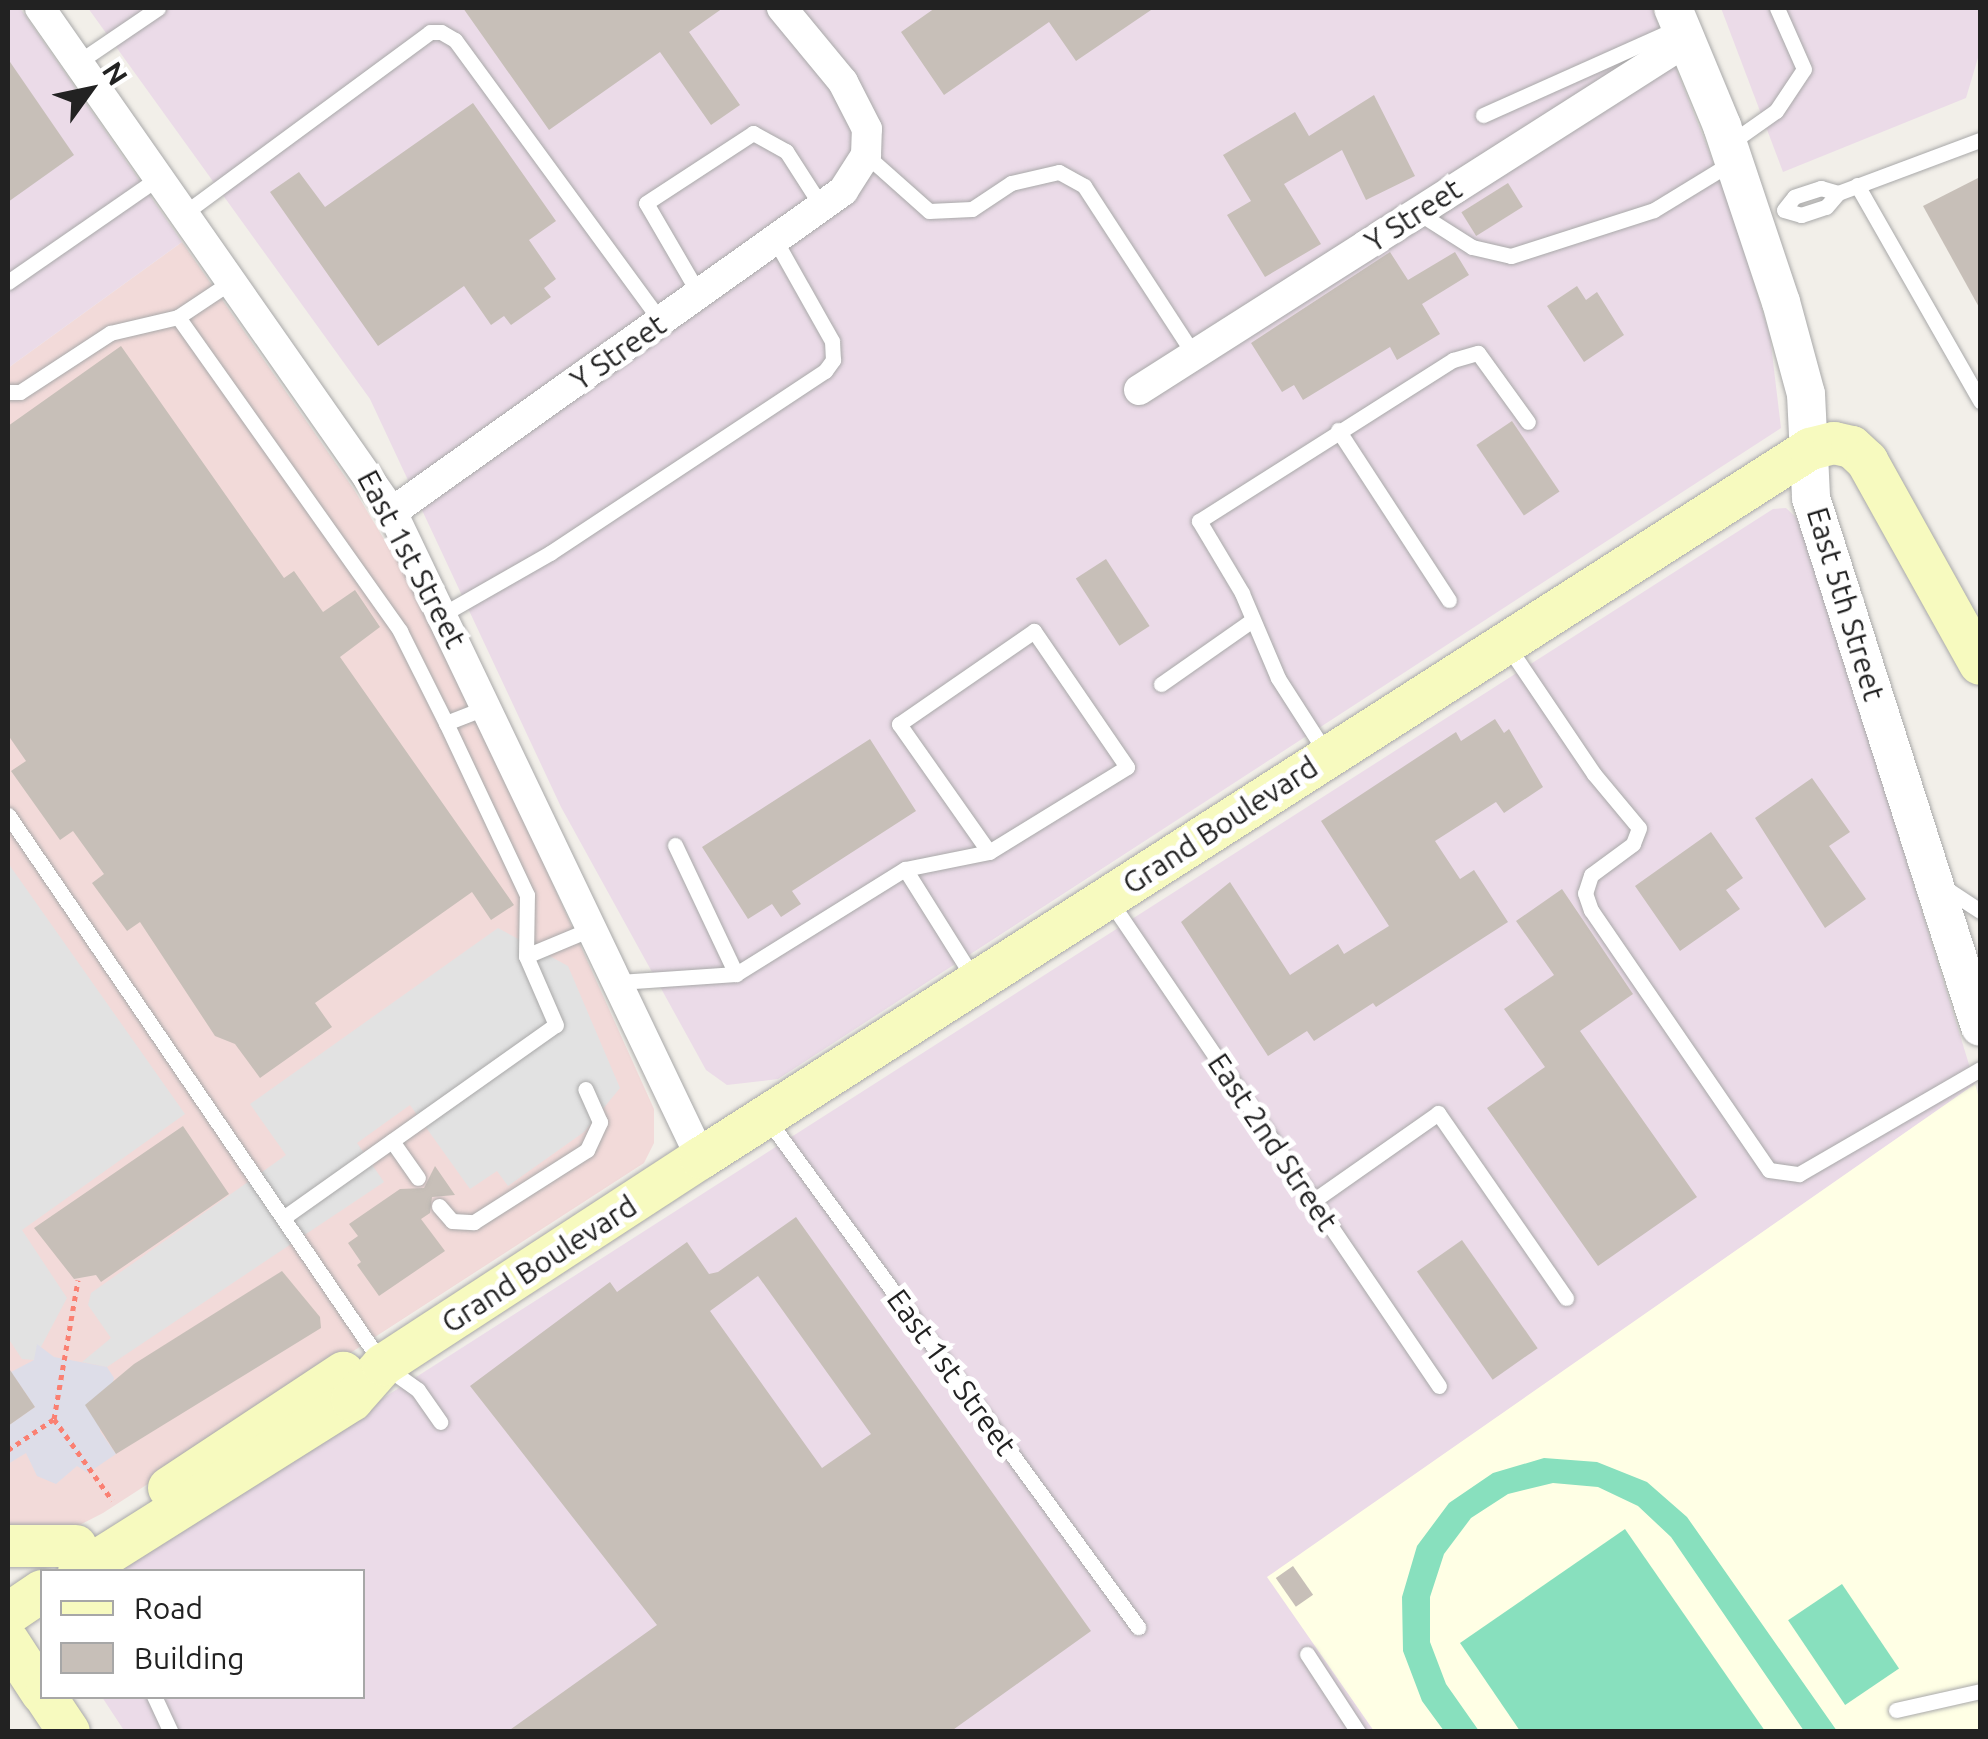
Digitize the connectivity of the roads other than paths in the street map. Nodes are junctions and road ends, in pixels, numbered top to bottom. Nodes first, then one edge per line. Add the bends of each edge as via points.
1 (40, 8) edge
2 (158, 8) edge
3 (782, 8) edge
4 (1778, 8) edge
5 (1680, 25) edge
6 (77, 63) junction
7 (1483, 115) dead end
8 (1980, 140) edge
9 (1732, 152) junction
10 (866, 155) junction
11 (157, 178) junction
12 (1858, 186) junction
13 (832, 199) junction
14 (1417, 212) junction
15 (182, 215) junction
16 (1769, 215) junction
17 (775, 240) junction
18 (232, 281) junction
19 (8, 282) edge
20 (699, 294) junction
21 (178, 317) junction
22 (661, 321) junction
23 (1194, 354) junction
24 (1139, 390) dead end
25 (8, 392) edge
26 (1980, 401) edge
27 (1528, 422) dead end
28 (1338, 430) junction
29 (1810, 449) junction
30 (392, 512) junction
31 (1449, 600) dead end
32 (445, 614) junction
33 (1251, 621) junction
34 (1504, 642) junction
35 (1980, 664) edge
36 (1161, 684) dead end
37 (488, 706) junction
38 (446, 723) junction
39 (1328, 756) junction
40 (9, 819) edge
41 (675, 845) dead end
42 (989, 852) junction
43 (905, 869) junction
44 (1934, 882) junction
45 (1108, 898) junction
46 (1980, 911) edge
47 (594, 928) junction
48 (526, 956) junction
49 (736, 974) junction
50 (618, 982) junction
51 (976, 982) junction
52 (1980, 1027) edge
53 (1980, 1069) edge
54 (585, 1089) dead end
55 (765, 1117) junction
56 (392, 1141) junction
57 (701, 1158) junction
58 (418, 1178) dead end
59 (1313, 1201) junction
60 (439, 1206) dead end
61 (283, 1218) junction
62 (1566, 1298) dead end
63 (383, 1365) junction
64 (1439, 1386) dead end
65 (440, 1422) dead end
66 (8, 1546) edge
67 (75, 1563) edge
68 (40, 1592) edge
69 (8, 1614) edge
70 (1138, 1627) dead end
71 (8, 1641) edge
72 (1308, 1654) dead end
73 (40, 1688) edge
74 (1980, 1691) edge
75 (47, 1699) edge
76 (155, 1699) edge
77 (1896, 1710) dead end
78 (69, 1732) edge
79 (171, 1732) edge
80 (1358, 1732) edge

1 - 6 street, East 1st Street
2 - 6 lane
3 - 10 street via 859,108
4 - 9 lane via 1804,70 1776,111
5 - 7 lane
5 - 9 street, East 5th Street
5 - 14 street, Y Street
6 - 11 street, East 1st Street
8 - 12 lane
9 - 14 lane via 1654,210 1512,256 1472,247
9 - 16 street, East 5th Street
10 - 13 street
10 - 23 lane via 929,211 972,209 1012,183 1060,172 1084,186
11 - 15 street, East 1st Street
11 - 19 lane
12 - 16 lane via 1821,188
12 - 26 lane
13 - 17 street, Y Street
13 - 20 lane via 786,150 752,132 646,202
14 - 23 street, Y Street
15 - 18 street, East 1st Street
15 - 22 lane via 430,32 441,32 478,68
16 - 29 street, East 5th Street via 1806,394
17 - 20 street, Y Street
17 - 32 lane via 832,341 833,360 825,371 550,553
18 - 21 lane
18 - 30 street, East 1st Street
20 - 22 street, Y Street
21 - 25 lane via 110,333 20,392
21 - 38 lane via 400,632
22 - 30 street, Y Street
23 - 24 street, Y Street
27 - 28 lane via 1478,353 1453,360
28 - 31 lane
28 - 33 lane via 1199,521
29 - 34 main road, Grand Boulevard
29 - 35 main road via 1834,443 1867,462
29 - 44 street, East 5th Street via 1812,498
30 - 32 street, East 1st Street
32 - 37 street, East 1st Street
33 - 36 lane
33 - 39 lane
34 - 39 main road, Grand Boulevard
34 - 53 lane via 1594,774 1640,828 1633,844 1591,875 1591,910 1769,1170 1799,1174
37 - 38 lane
37 - 47 street, East 1st Street
38 - 48 lane via 527,895
39 - 45 main road, Grand Boulevard
40 - 61 lane
41 - 49 lane
42 - 42 lane via 1127,767 1034,631 899,724
42 - 43 lane
43 - 49 lane
43 - 51 lane
44 - 46 lane
44 - 52 street, East 5th Street
45 - 51 main road, Grand Boulevard
45 - 59 lane, East 2nd Street
47 - 48 lane
47 - 50 street, East 1st Street
48 - 56 lane via 556,1025
49 - 50 lane
50 - 57 street, East 1st Street
51 - 55 main road, Grand Boulevard
54 - 60 lane via 600,1122 588,1150 474,1222 452,1220
55 - 57 main road, Grand Boulevard
55 - 70 lane, East 1st Street
56 - 58 lane
56 - 61 lane
57 - 63 main road, Grand Boulevard
59 - 62 lane via 1438,1113
59 - 64 lane, East 2nd Street
61 - 63 lane
63 - 65 lane via 418,1390
63 - 67 main road, Grand Boulevard via 336,1375
66 - 67 main road
68 - 69 main road
71 - 73 main road
72 - 80 lane
74 - 77 lane
75 - 78 main road
76 - 79 lane

